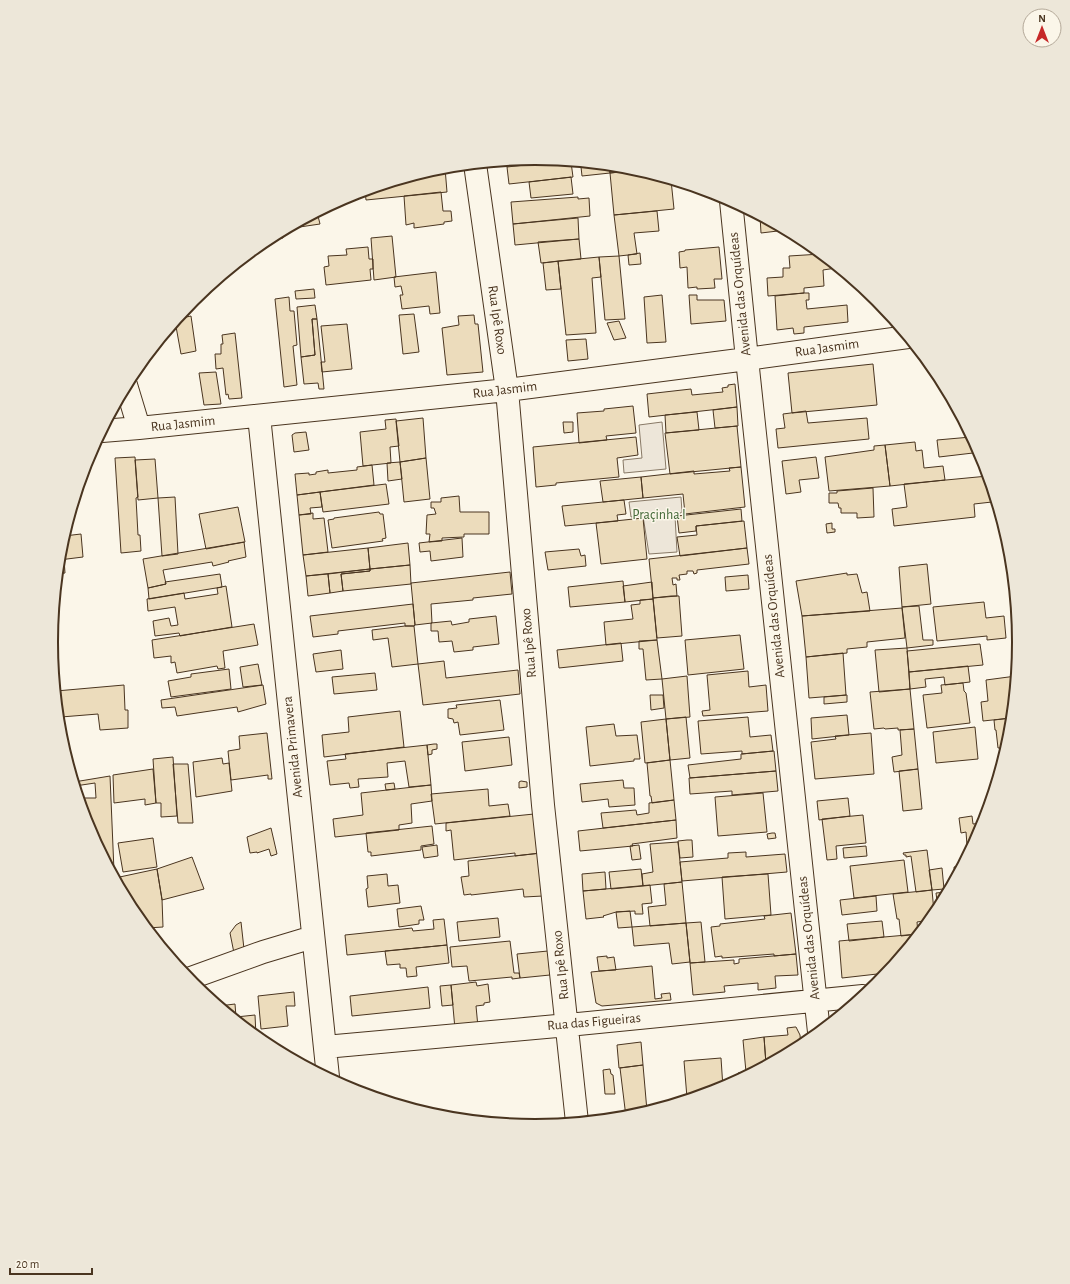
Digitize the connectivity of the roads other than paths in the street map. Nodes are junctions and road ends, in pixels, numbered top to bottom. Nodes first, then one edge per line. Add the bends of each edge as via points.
1 (476, 169) edge
2 (732, 207) edge
3 (902, 338) edge
4 (747, 360) junction
5 (507, 390) junction
6 (128, 393) edge
7 (260, 416) junction
8 (139, 428) junction
9 (107, 431) edge
10 (313, 937) junction
11 (195, 976) edge
12 (854, 997) edge
13 (816, 1001) junction
14 (568, 1025) junction
15 (818, 1025) edge
16 (325, 1047) junction
17 (327, 1072) edge
18 (577, 1117) edge

1 - 5 street, Rua Ipê Roxo
2 - 4 street, Avenida das Orquídeas
3 - 4 street, Rua Jasmim
4 - 5 street, Rua Jasmim
4 - 13 street, Avenida das Orquídeas
5 - 7 street, Rua Jasmim
5 - 14 street, Rua Ipê Roxo via 543,805
6 - 8 street
7 - 8 street, Rua Jasmim
7 - 10 street, Avenida Primavera
8 - 9 street, Rua Jasmim
10 - 11 street
10 - 16 street, Avenida Primavera
12 - 13 street, Rua das Figueiras
13 - 14 street, Rua das Figueiras
13 - 15 street, Avenida das Orquídeas
14 - 16 street, Rua das Figueiras
14 - 18 street, Rua Ipê Roxo
16 - 17 street, Avenida Primavera

